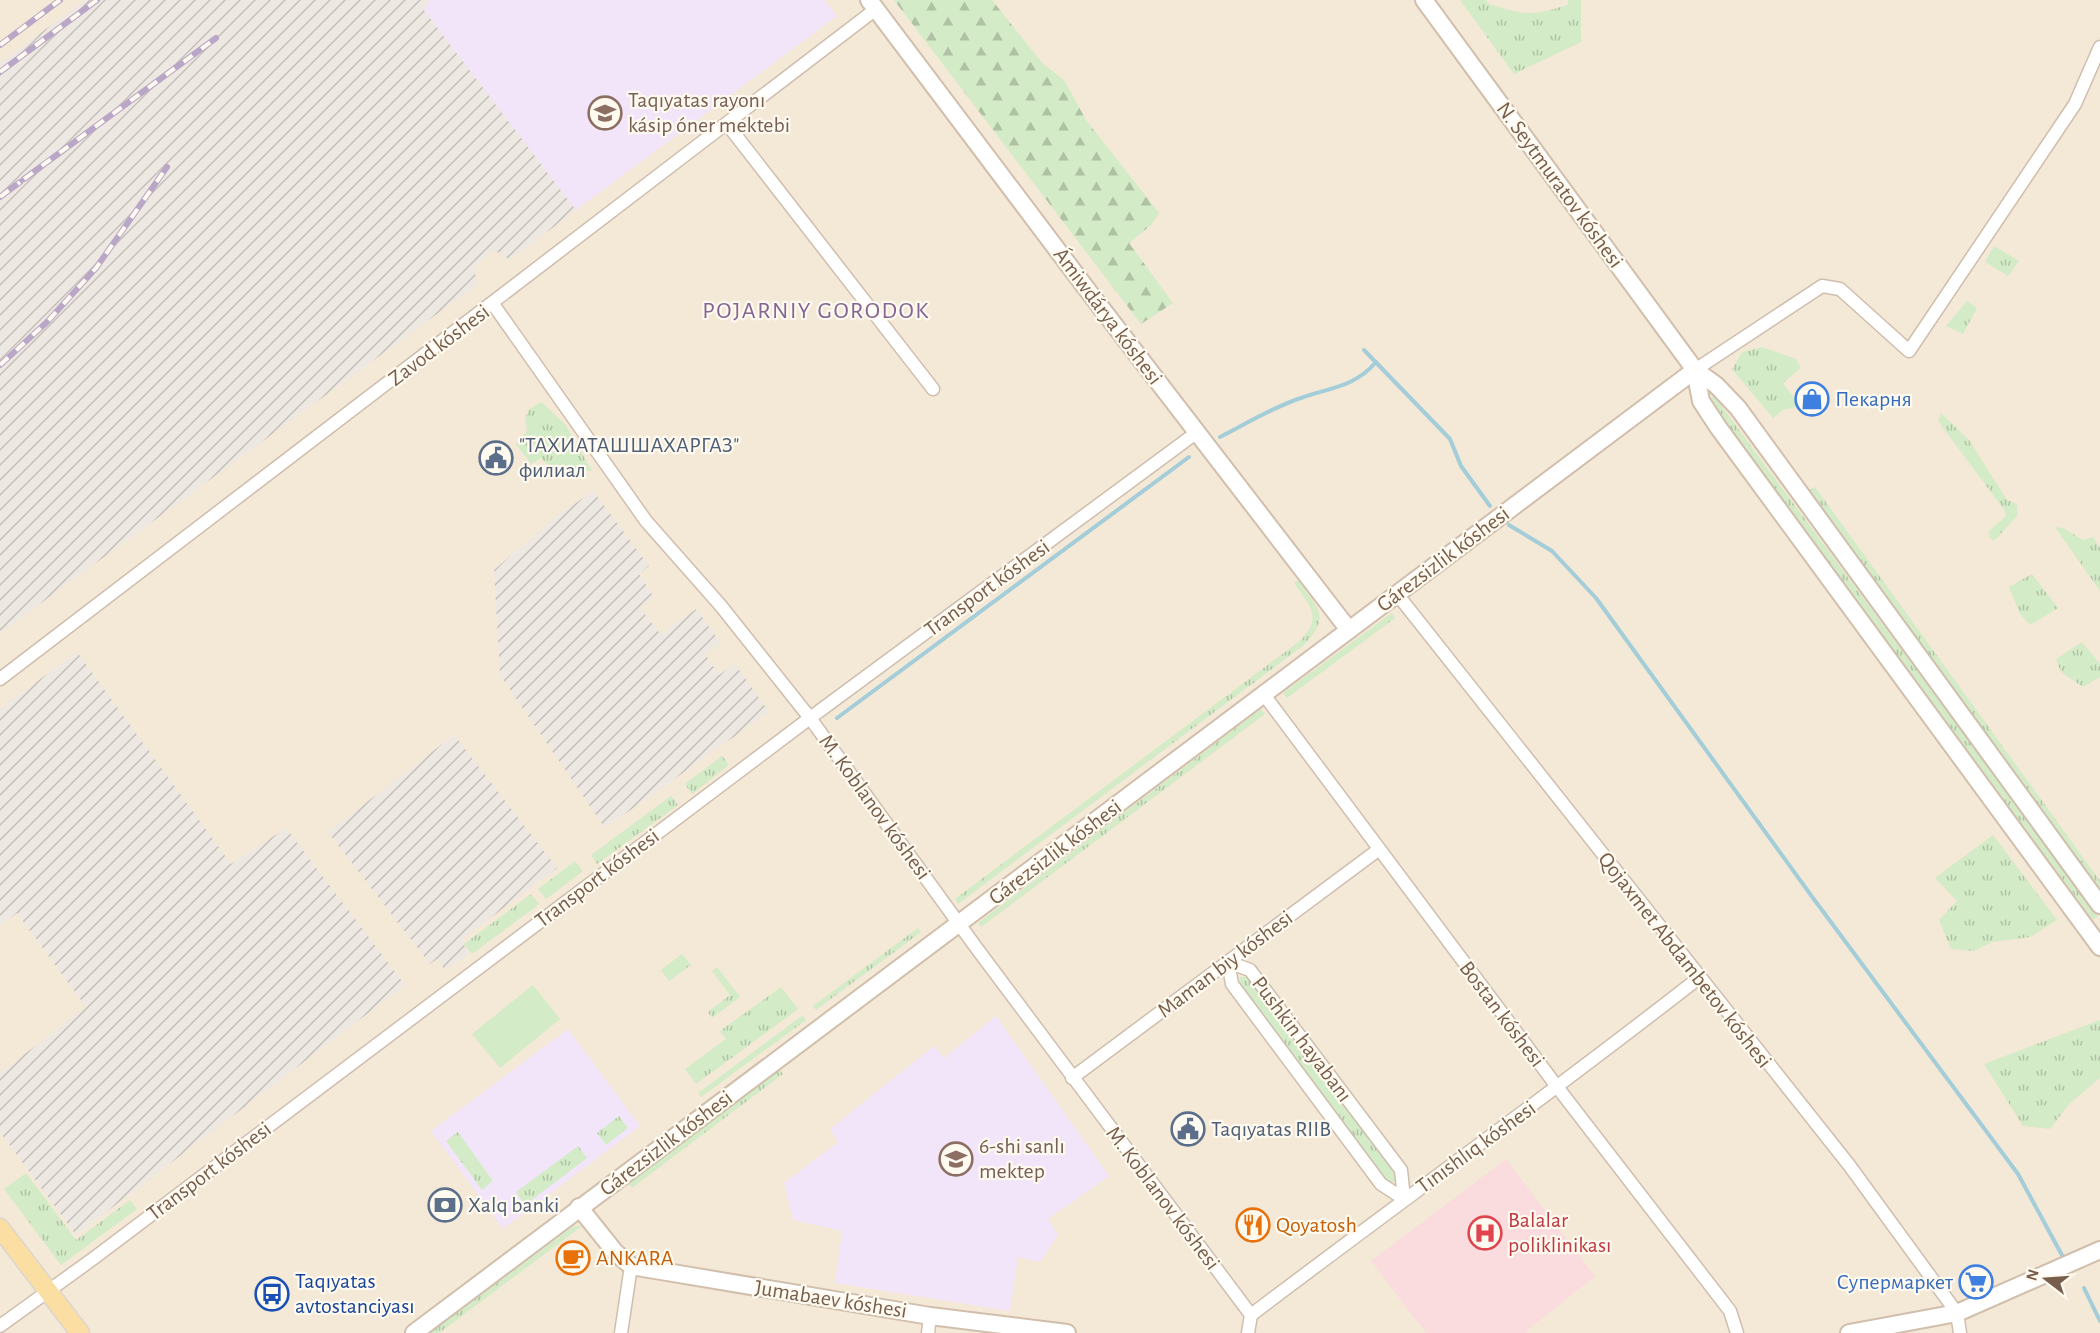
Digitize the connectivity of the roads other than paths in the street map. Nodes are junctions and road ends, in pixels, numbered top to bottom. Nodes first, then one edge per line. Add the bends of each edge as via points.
1 (1424, 0) edge
2 (873, 5) edge
3 (2100, 47) edge
4 (727, 124) junction
5 (494, 304) junction
6 (1695, 370) junction
7 (933, 389) dead end
8 (1196, 433) junction
9 (1396, 594) junction
10 (1349, 630) junction
11 (0, 679) edge
12 (1265, 696) junction
13 (810, 718) junction
14 (1378, 850) junction
15 (2100, 905) edge
16 (958, 924) junction
17 (2097, 935) edge
18 (1228, 962) junction
19 (1700, 977) junction
20 (1072, 1078) junction
21 (1558, 1088) junction
22 (1404, 1199) junction
23 (579, 1207) junction
24 (0, 1228) edge
25 (2100, 1250) edge
26 (631, 1266) junction
27 (47, 1289) junction
28 (1957, 1313) junction
29 (1251, 1315) junction
30 (930, 1316) junction
31 (0, 1326) edge
32 (80, 1333) edge
33 (414, 1333) edge
34 (621, 1333) edge
35 (928, 1333) edge
36 (1067, 1333) edge
37 (1248, 1333) edge
38 (1737, 1333) edge
39 (1849, 1333) edge
40 (1959, 1333) edge

1 - 6 street, N. Seytmuratov kóshesi
2 - 4 street, Zavod kóshesi
2 - 8 street, Ámiwdárya kóshesi
3 - 6 street via 2075,104 1910,351 1840,289 1822,286
4 - 5 street, Zavod kóshesi
4 - 7 street
5 - 11 street, Zavod kóshesi
5 - 13 street, M. Koblanov kóshesi via 646,521 721,606
6 - 9 street, Gárezsizlik kóshesi
6 - 15 street via 1738,408
6 - 17 street via 1701,401 1718,427
8 - 10 street, Ámiwdárya kóshesi
8 - 13 street, Transport kóshesi
9 - 10 street, Gárezsizlik kóshesi
9 - 19 street, Qojaxmet Abdambetov kóshesi
10 - 12 street, Gárezsizlik kóshesi
12 - 14 street, Bostan kóshesi
12 - 16 street, Gárezsizlik kóshesi
13 - 16 street, M. Koblanov kóshesi
13 - 27 street, Transport kóshesi via 94,1258
14 - 18 street, Maman biy kóshesi
14 - 21 street, Bostan kóshesi
16 - 20 street, M. Koblanov kóshesi
16 - 23 street, Gárezsizlik kóshesi
18 - 20 street, Maman biy kóshesi
18 - 22 street, Pushkin hayabanı via 1232,984 1239,994 1381,1184
18 - 22 street, Pushkin hayabanı via 1250,970 1401,1170
19 - 21 street, Tınıshlıq kóshesi
19 - 28 street, Qojaxmet Abdambetov kóshesi via 1849,1165
20 - 29 street, M. Koblanov kóshesi
21 - 22 street, Tınıshlıq kóshesi
21 - 38 street, Bostan kóshesi via 1730,1311
22 - 29 street, Tınıshlıq kóshesi
23 - 26 street
23 - 33 street, Gárezsizlik kóshesi
24 - 27 main road
25 - 28 street
26 - 30 street, Jumabaev kóshesi
26 - 34 street
27 - 31 street, Transport kóshesi
27 - 32 main road
28 - 39 street
28 - 40 street
29 - 37 street
30 - 35 street
30 - 36 street, Jumabaev kóshesi

